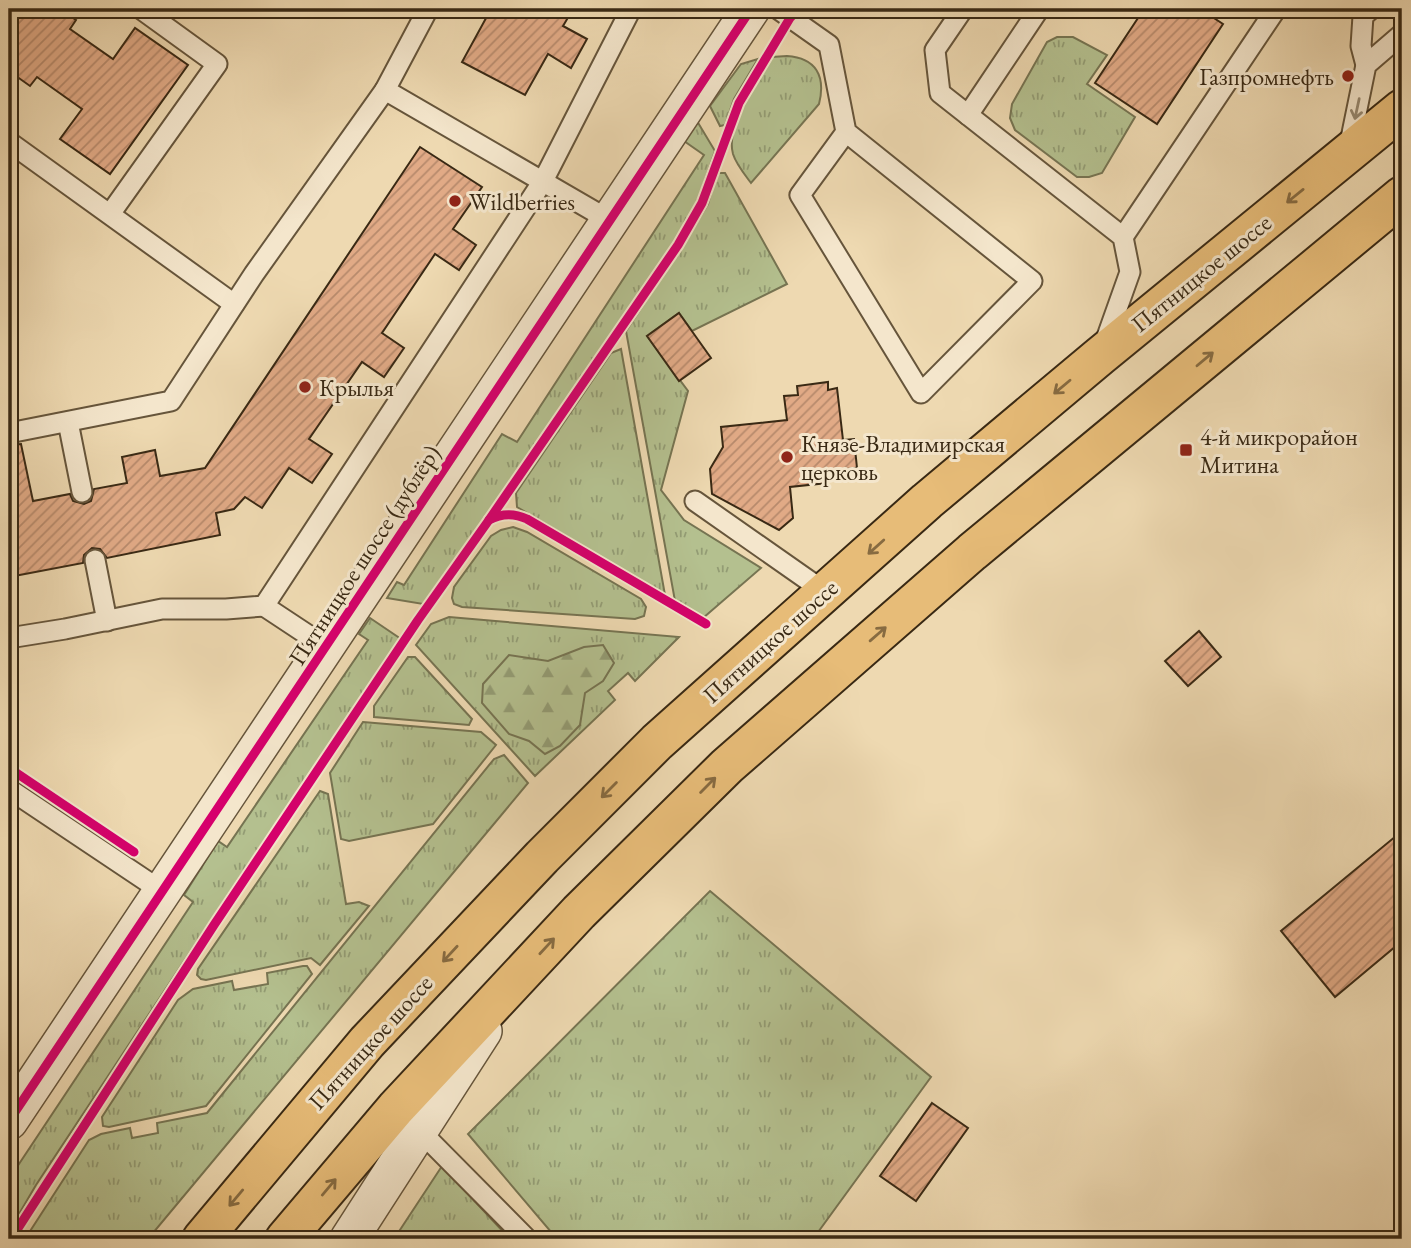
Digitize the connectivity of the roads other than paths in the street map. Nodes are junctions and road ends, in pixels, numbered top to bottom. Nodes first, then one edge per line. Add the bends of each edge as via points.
1 (141, 9) edge
2 (428, 9) edge
3 (631, 9) edge
4 (751, 9) edge
5 (778, 9) edge
6 (962, 9) edge
7 (1039, 9) edge
8 (1276, 9) edge
9 (1371, 9) edge
10 (1402, 34) edge
11 (1366, 65) junction
12 (385, 90) junction
13 (1402, 109) edge
14 (968, 115) junction
15 (846, 132) junction
16 (9, 142) edge
17 (1348, 153) junction
18 (543, 181) junction
19 (1402, 196) edge
20 (110, 214) junction
21 (609, 220) junction
22 (1123, 237) junction
23 (234, 304) junction
24 (1100, 356) junction
25 (68, 422) junction
26 (9, 433) edge
27 (82, 492) dead end
28 (695, 501) dead end
29 (95, 561) dead end
30 (825, 592) junction
31 (264, 606) junction
32 (107, 621) junction
33 (9, 638) edge
34 (326, 647) junction
35 (9, 789) edge
36 (163, 892) junction
37 (522, 973) junction
38 (9, 1121) edge
39 (418, 1129) junction
40 (202, 1239) edge
41 (285, 1239) edge
42 (349, 1239) edge
43 (527, 1239) edge

1 - 20 lane via 218,64
2 - 12 lane
3 - 18 lane
4 - 21 street, Пятницкое шоссе (дублёр)
5 - 15 lane via 829,45
6 - 14 lane via 935,50 940,93
7 - 14 lane
8 - 22 lane
9 - 11 lane via 1363,16 1361,46
10 - 11 lane
11 -> 17 lane
12 - 18 lane
12 - 23 lane
13 - 17 main road, Пятницкое шоссе
14 - 22 lane
15 - 15 lane via 1032,281 921,393 800,195
16 - 20 lane
17 -> 24 main road, Пятницкое шоссе
18 - 21 lane
18 - 31 lane
37 -> 19 main road via 727,766 972,552
20 - 23 lane
21 - 34 street, Пятницкое шоссе (дублёр)
22 - 24 lane via 1130,272
23 - 25 lane via 171,401
24 -> 30 main road, Пятницкое шоссе
25 - 26 lane
25 - 27 lane
28 - 30 lane
29 - 32 lane
30 -> 40 main road, Пятницкое шоссе via 657,742 542,857 366,1042
31 - 32 lane via 162,609
31 - 34 lane
32 - 33 lane
34 - 36 street, Пятницкое шоссе (дублёр)
35 - 36 lane
36 - 38 street, Пятницкое шоссе (дублёр)
37 - 39 street
41 -> 37 main road via 396,1108
39 - 42 street
39 - 43 lane

